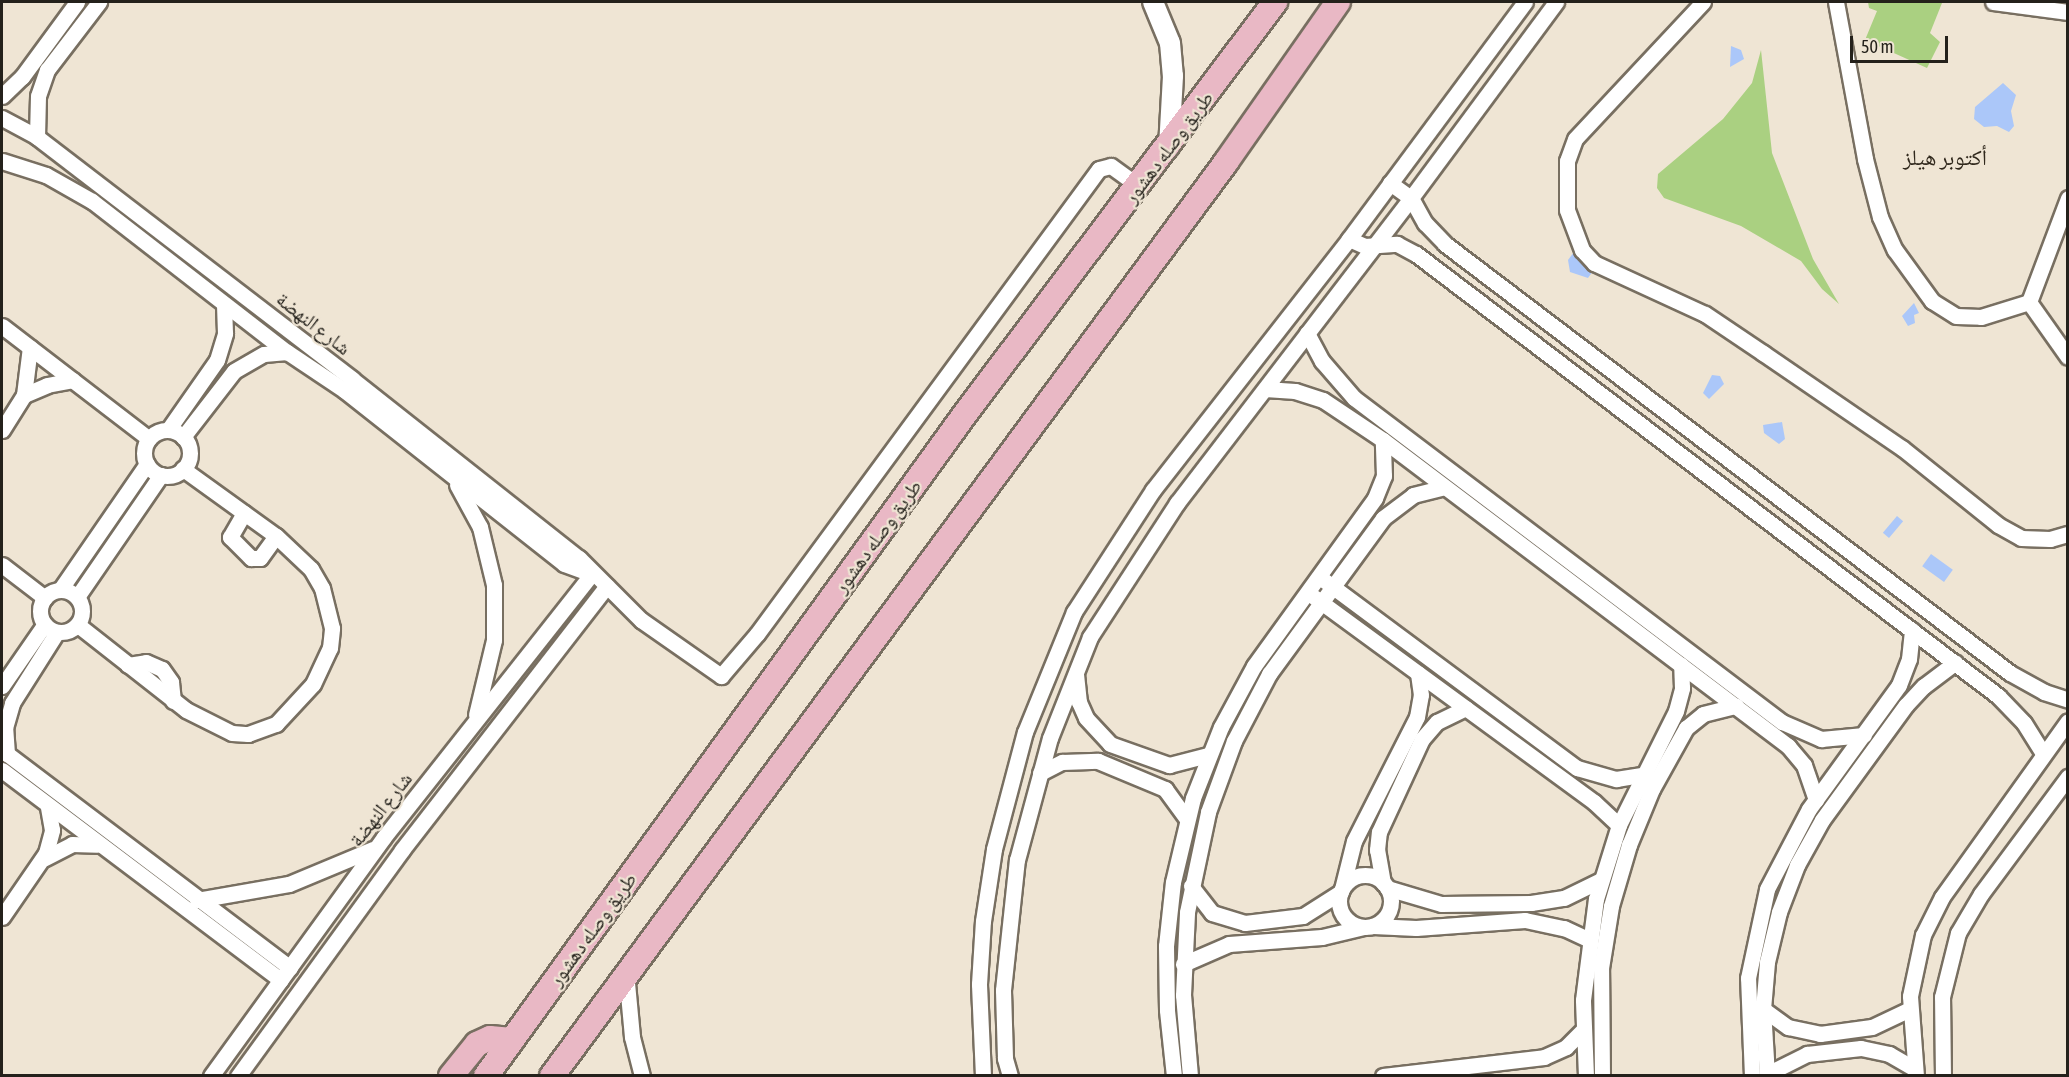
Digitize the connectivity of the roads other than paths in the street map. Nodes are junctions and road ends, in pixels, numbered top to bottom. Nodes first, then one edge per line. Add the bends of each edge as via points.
1 (77, 2) edge
2 (99, 2) edge
3 (1153, 2) edge
4 (1275, 2) edge
5 (1338, 2) edge
6 (1525, 2) edge
7 (1556, 2) edge
8 (1703, 2) edge
9 (1836, 2) edge
10 (1993, 2) edge
11 (2067, 12) edge
12 (22, 77) junction
13 (2, 96) edge
14 (38, 96) junction
15 (2, 118) edge
16 (38, 137) junction
17 (1169, 147) junction
18 (2, 161) edge
19 (1390, 183) junction
20 (1139, 186) junction
21 (1411, 198) junction
22 (2067, 198) edge
23 (124, 203) junction
24 (113, 217) junction
25 (1349, 239) junction
26 (1374, 246) junction
27 (2029, 302) junction
28 (224, 304) junction
29 (2, 326) edge
30 (1307, 333) junction
31 (30, 347) junction
32 (287, 352) junction
33 (2067, 357) edge
34 (73, 380) junction
35 (348, 385) junction
36 (1265, 389) junction
37 (24, 395) junction
38 (2, 430) edge
39 (168, 430) junction
40 (183, 437) junction
41 (149, 439) junction
42 (1383, 440) junction
43 (147, 464) junction
44 (183, 470) junction
45 (451, 474) junction
46 (161, 475) junction
47 (1444, 487) junction
48 (244, 513) junction
49 (2067, 534) edge
50 (276, 536) junction
51 (2, 565) edge
52 (592, 574) junction
53 (1319, 576) junction
54 (608, 586) junction
55 (1333, 587) junction
56 (60, 590) junction
57 (1307, 592) junction
58 (77, 597) junction
59 (45, 598) junction
60 (1322, 603) junction
61 (78, 625) junction
62 (51, 628) junction
63 (1912, 630) junction
64 (1955, 663) junction
65 (1681, 665) junction
66 (1076, 668) junction
67 (1418, 673) junction
68 (2, 686) edge
69 (2067, 700) edge
70 (1736, 706) junction
71 (1466, 708) junction
72 (2067, 721) edge
73 (474, 722) junction
74 (1864, 735) junction
75 (4, 752) edge
76 (2043, 753) junction
77 (1208, 755) junction
78 (2, 770) edge
79 (1040, 773) junction
80 (1642, 775) junction
81 (2067, 777) edge
82 (1816, 800) junction
83 (48, 807) junction
84 (1186, 819) junction
85 (1619, 825) junction
86 (380, 842) junction
87 (98, 845) junction
88 (402, 850) junction
89 (43, 861) junction
90 (140, 867) junction
91 (1601, 880) junction
92 (1191, 886) junction
93 (1385, 886) junction
94 (1342, 891) junction
95 (197, 900) junction
96 (2, 917) edge
97 (1368, 926) junction
98 (1588, 939) junction
99 (1183, 964) junction
100 (626, 970) junction
101 (285, 974) junction
102 (1910, 1008) junction
103 (1763, 1009) junction
104 (1583, 1030) junction
105 (512, 1040) junction
106 (1915, 1072) edge
107 (1762, 1075) edge
108 (211, 1076) edge
109 (238, 1076) edge
110 (451, 1076) edge
111 (486, 1076) edge
112 (552, 1076) edge
113 (642, 1076) edge
114 (983, 1076) edge
115 (1010, 1076) edge
116 (1174, 1076) edge
117 (1191, 1076) edge
118 (1383, 1076) edge
119 (1586, 1076) edge
120 (1602, 1076) edge
121 (1943, 1076) edge

1 - 12 street
2 - 14 street via 48,70
3 - 17 street via 1170,43 1173,76
4 - 17 main road, طريق وصله دهشور
5 - 100 main road via 1226,162
6 - 19 street
7 - 21 street
8 - 49 street via 1575,139 1568,161 1566,193 1571,230 1582,250 1594,263 1705,314 1902,448 1998,525 2021,538 2050,540
9 - 27 street via 1865,159 1880,217 1895,250 1932,301 1956,316 1981,317
10 - 11 street
12 - 13 street
12 - 14 street via 26,90
14 - 16 street
15 - 16 street, شارع النهضة
16 - 23 street, شارع النهضة
17 - 20 main road, طريق وصله دهشور
18 - 24 street, شارع النهضة via 70,186
19 - 21 street
19 - 25 street
20 - 54 street via 1111,166 1099,169 757,634 721,676 641,620
20 - 105 main road, طريق وصله دهشور via 968,410
21 - 26 street
21 - 69 street via 1425,223 1445,244 2010,673 2038,690
22 - 27 street
23 - 24 street
23 - 35 street, شارع النهضة
24 - 28 street, شارع النهضة
25 - 26 street
25 - 114 street via 1147,499 1096,573 1055,653 1013,771 987,885 979,984
26 - 30 street
26 - 63 street via 1397,244 1416,254
27 - 33 street
28 - 32 street, شارع النهضة
28 - 39 street via 225,333 217,360
29 - 31 street
30 - 36 street
30 - 74 street via 1322,361 1354,398 1782,722 1821,739
31 - 34 street
31 - 37 street
32 - 35 street, شارع النهضة
32 - 40 street via 264,354 234,371
34 - 37 street
34 - 41 street
35 - 45 street, شارع النهضة
35 - 52 street, شارع النهضة via 579,558
36 - 42 street via 1295,391 1323,400
36 - 66 street via 1177,502 1128,574
37 - 38 street
39 - 40 street
39 - 41 street
40 - 44 street via 190,453
41 - 43 street via 144,456
42 - 47 street
42 - 53 street via 1384,476 1375,498
43 - 46 street
43 - 56 street
44 - 46 street
44 - 48 street
45 - 52 street, شارع النهضة via 564,564
45 - 73 street via 480,527 494,585 494,640
46 - 58 street
47 - 55 street via 1413,495 1391,509
47 - 65 street
48 - 50 street
48 - 50 street via 230,537 253,559 260,558
50 - 61 street via 311,569 329,608 330,648 313,684 276,724 248,734 215,728 174,701
51 - 59 street
52 - 54 street
52 - 73 street, شارع النهضة
53 - 55 street
53 - 57 street
54 - 88 street
55 - 60 street
55 - 80 street via 1577,768 1609,778
56 - 58 street
56 - 59 street
57 - 60 street
57 - 77 street via 1254,666
58 - 61 street via 82,614
59 - 62 street via 40,608
60 - 67 street
60 - 92 street via 1269,674 1234,741 1208,812
61 - 62 street
62 - 68 street
62 - 75 street via 12,703
63 - 64 street
63 - 74 street via 1909,659 1899,686
64 - 76 street via 2012,709
64 - 103 street via 1915,695 1809,842 1776,920
65 - 70 street
65 - 80 street via 1682,688 1676,711
66 - 77 street via 1079,702 1092,725 1110,744 1169,765
66 - 79 street
67 - 71 street
67 - 94 street via 1421,695 1417,717 1354,841
70 - 82 street via 1797,755 1810,776
70 - 120 street via 1703,714 1686,728 1652,789 1629,845 1611,906 1601,968
71 - 85 street via 1594,802
71 - 93 street via 1437,722 1417,750 1379,832 1377,850
72 - 76 street
73 - 86 street, شارع النهضة
74 - 82 street
75 - 90 street
76 - 102 street via 1932,915 1917,955
77 - 84 street
78 - 83 street
79 - 84 street via 1062,762 1098,760 1166,789
79 - 115 street via 1009,907 1003,1013
80 - 85 street
81 - 121 street via 1981,894 1958,933 1942,997
82 - 107 street via 1779,861 1758,918 1748,978
83 - 87 street
83 - 89 street via 52,830
84 - 116 street via 1173,882 1166,946
85 - 91 street
86 - 88 street
86 - 95 street via 289,884
86 - 101 street, شارع النهضة
87 - 89 street via 64,846
87 - 90 street
88 - 109 street
89 - 96 street
90 - 95 street
90 - 101 street
91 - 93 street via 1564,898 1531,903 1448,905
91 - 98 street
92 - 94 street via 1212,913 1245,923 1304,916
92 - 99 street
93 - 94 street via 1373,877 1359,876
93 - 97 street via 1390,899 1388,913
94 - 97 street via 1339,904 1345,917
95 - 101 street
97 - 98 street via 1416,928 1525,921 1564,928
97 - 99 street via 1322,937 1229,944
98 - 104 street
99 - 117 street
100 - 112 main road
100 - 113 street via 632,1037
101 - 108 street, شارع النهضة
102 - 103 street via 1872,1027 1820,1034 1788,1027
102 - 106 street
103 - 107 street
104 - 118 street via 1566,1047 1544,1057
104 - 119 street
105 - 110 main road via 490,1038 477,1044
105 - 111 main road, طريق وصله دهشور
106 - 107 street via 1889,1054 1861,1048 1807,1054

